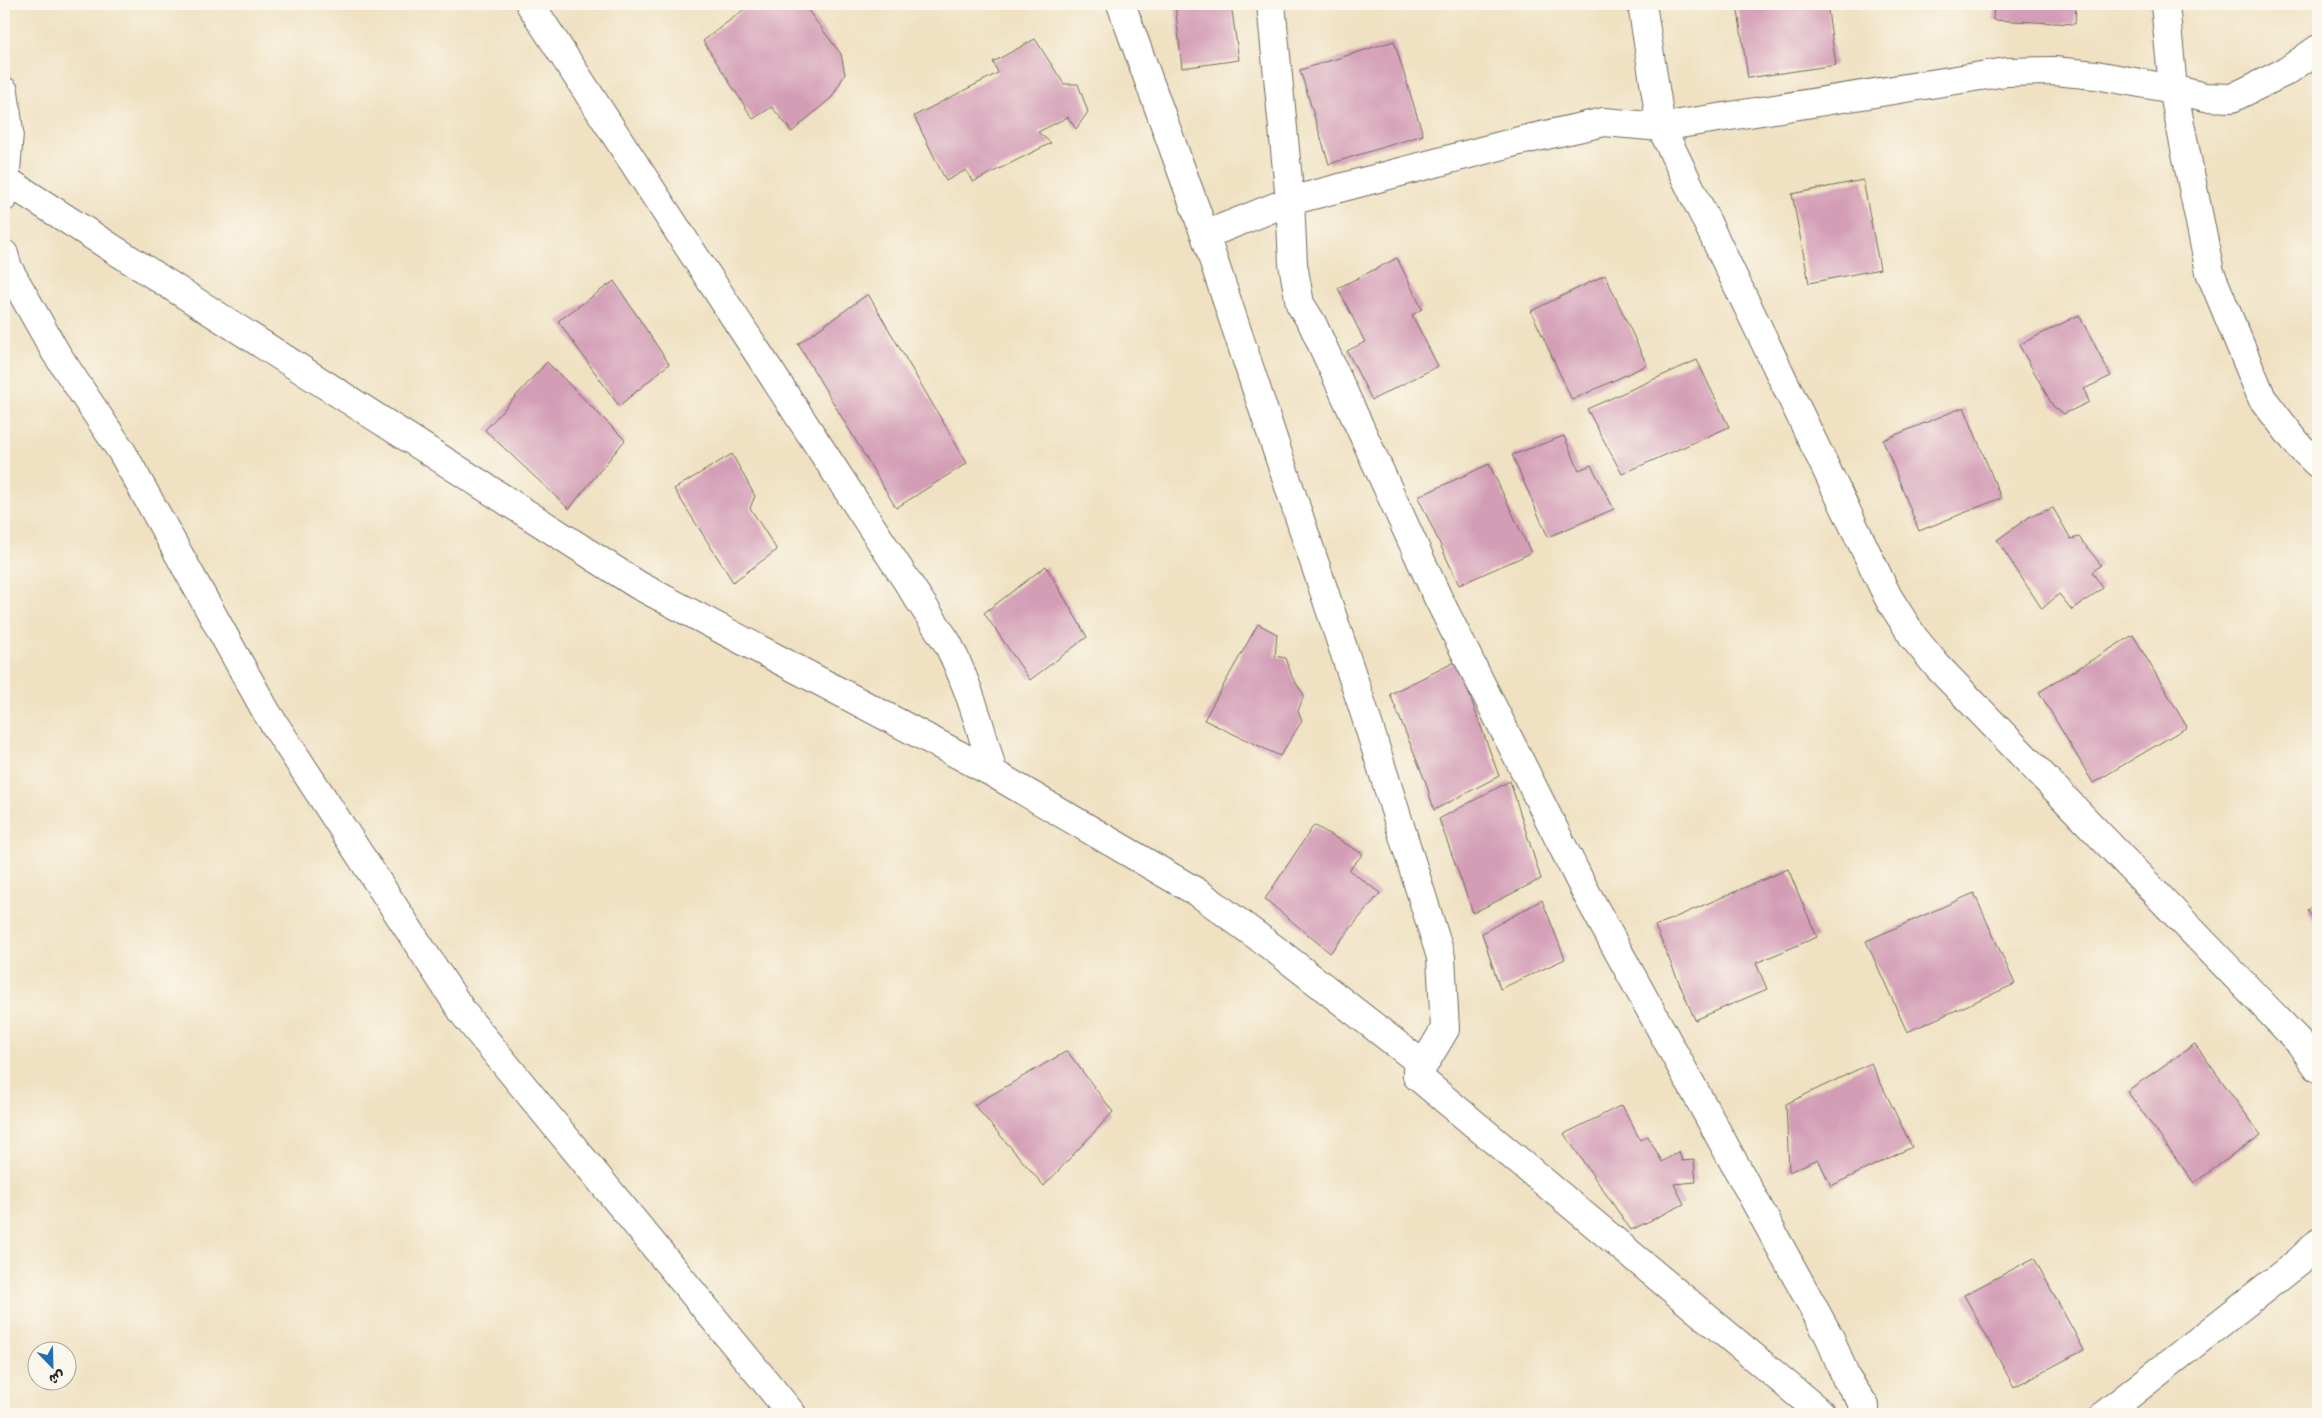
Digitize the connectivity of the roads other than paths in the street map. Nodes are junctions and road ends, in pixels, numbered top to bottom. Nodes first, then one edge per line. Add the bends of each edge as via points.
1 (530, 4) edge
2 (1121, 4) edge
3 (1271, 4) edge
4 (1642, 4) edge
5 (2165, 4) edge
6 (2318, 49) edge
7 (2173, 89) junction
8 (4, 91) edge
9 (1661, 127) junction
10 (5, 186) edge
11 (1290, 201) junction
12 (1205, 235) junction
13 (4, 254) edge
14 (2318, 464) edge
15 (993, 774) junction
16 (2318, 1068) edge
17 (1417, 1076) junction
18 (2318, 1243) edge
19 (792, 1414) edge
20 (1822, 1414) edge
21 (1866, 1414) edge
22 (2105, 1414) edge

1 - 15 street via 948,644 974,703
2 - 12 street
3 - 11 street
4 - 9 street
5 - 7 street
6 - 7 street via 2287,71 2232,98 2205,97
7 - 9 street via 2096,75 2054,71 2006,72
7 - 14 street via 2210,272 2262,398 2299,446
8 - 10 street via 9,132
9 - 11 street via 1604,122
9 - 16 street via 1888,597 1914,638 2300,1044
10 - 15 street via 638,585
11 - 12 street
11 - 21 street via 1293,264 1300,304 1312,323 1438,598 1583,887 1830,1338 1846,1378 1865,1406
12 - 17 street via 1363,708 1441,957 1445,1029
13 - 19 street via 8,268 56,354 122,452 267,713 464,1014
15 - 17 street via 1200,894 1417,1060
17 - 20 street
18 - 22 street

